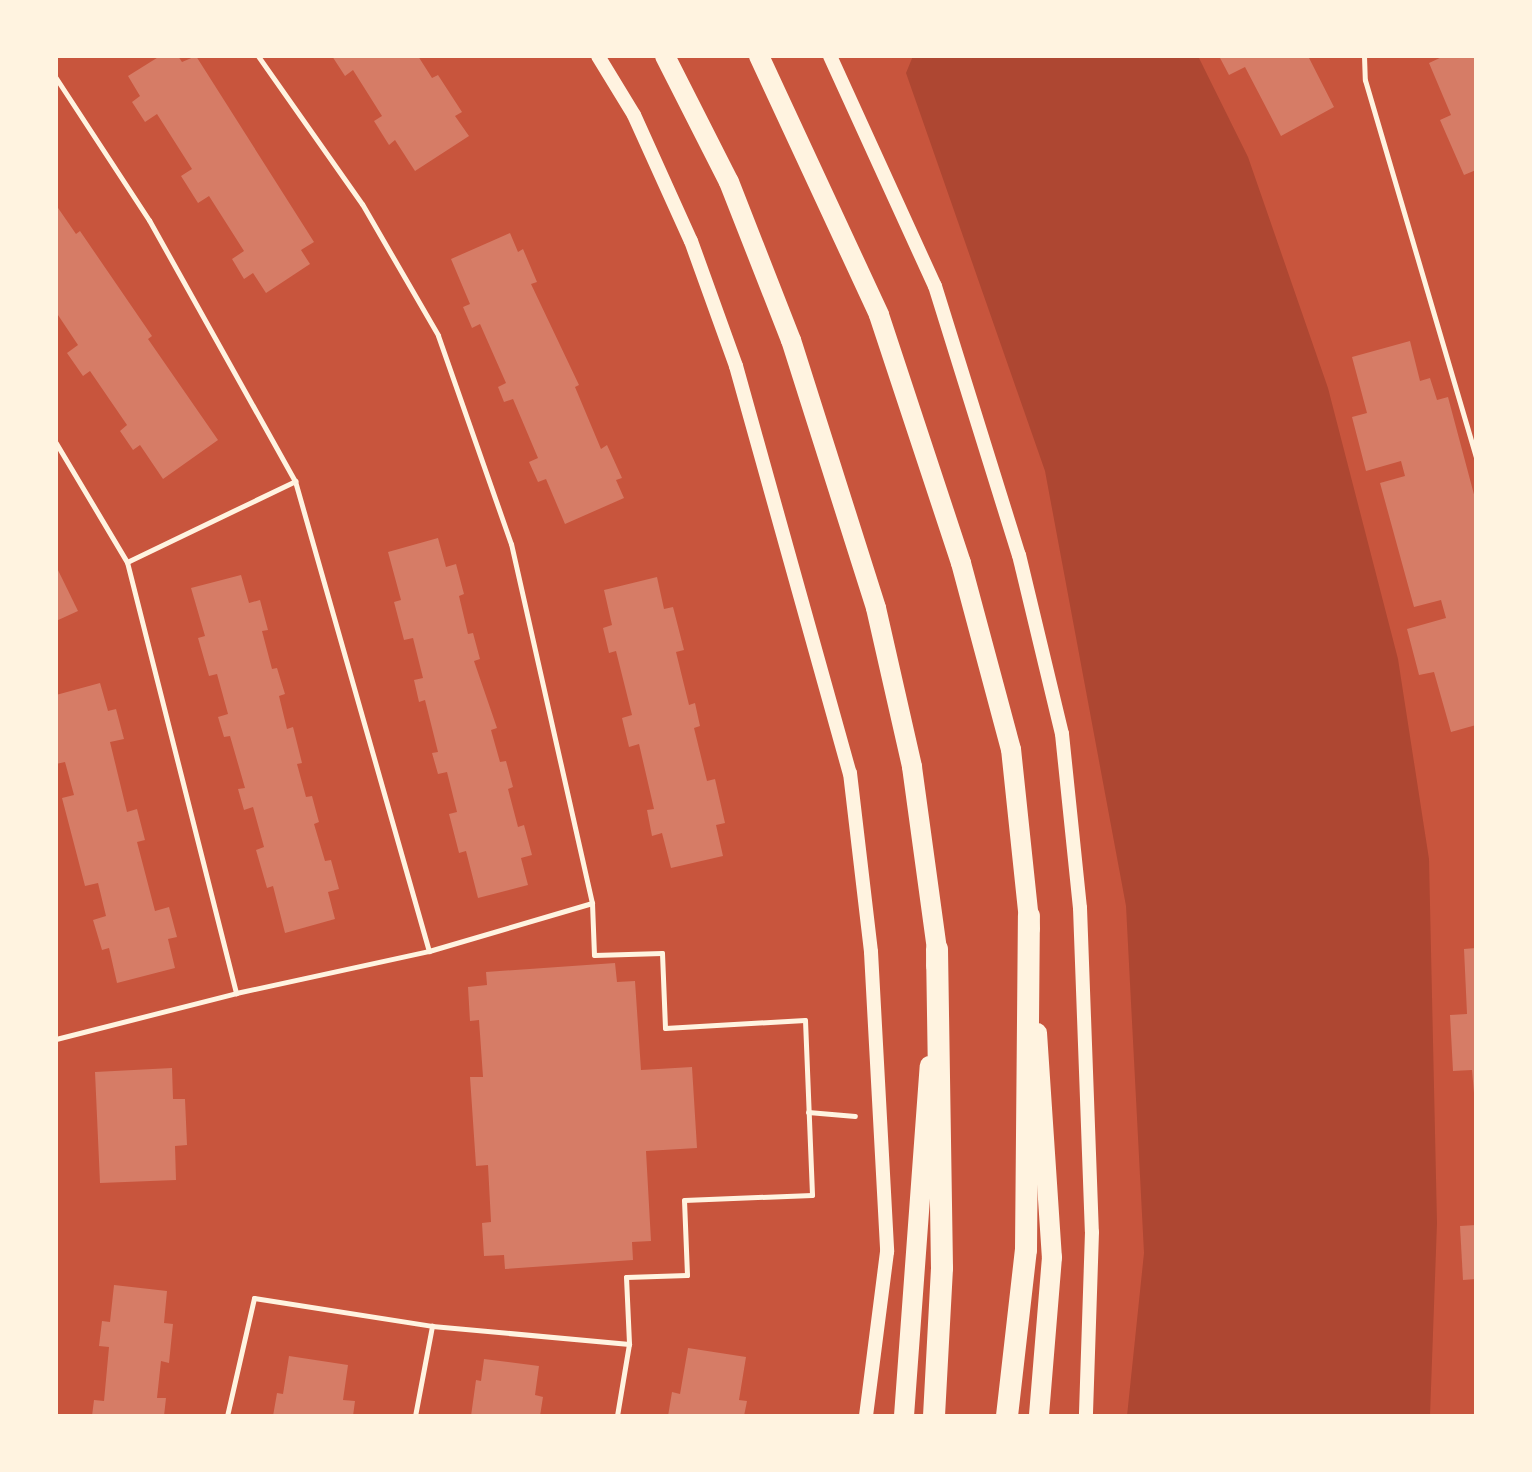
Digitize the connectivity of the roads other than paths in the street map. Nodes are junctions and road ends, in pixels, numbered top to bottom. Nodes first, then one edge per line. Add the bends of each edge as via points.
1 (598, 56) edge
2 (665, 56) edge
3 (759, 56) edge
4 (830, 56) edge
5 (1029, 916) junction
6 (937, 949) junction
7 (866, 1416) edge
8 (904, 1416) edge
9 (934, 1416) edge
10 (1007, 1416) edge
11 (1039, 1416) edge
12 (1086, 1416) edge

1 - 7 street via 634,115 691,241 731,352 850,773 871,952 887,1252
2 - 6 main road via 729,182 791,340 876,608 912,767
3 - 5 main road via 879,315 961,563 1011,749
4 - 12 street via 935,286 1019,555 1062,734 1080,908 1092,1232
5 - 10 highway via 1026,1250
5 - 11 main road via 1052,1257
6 - 8 main road
6 - 9 highway via 942,1268

